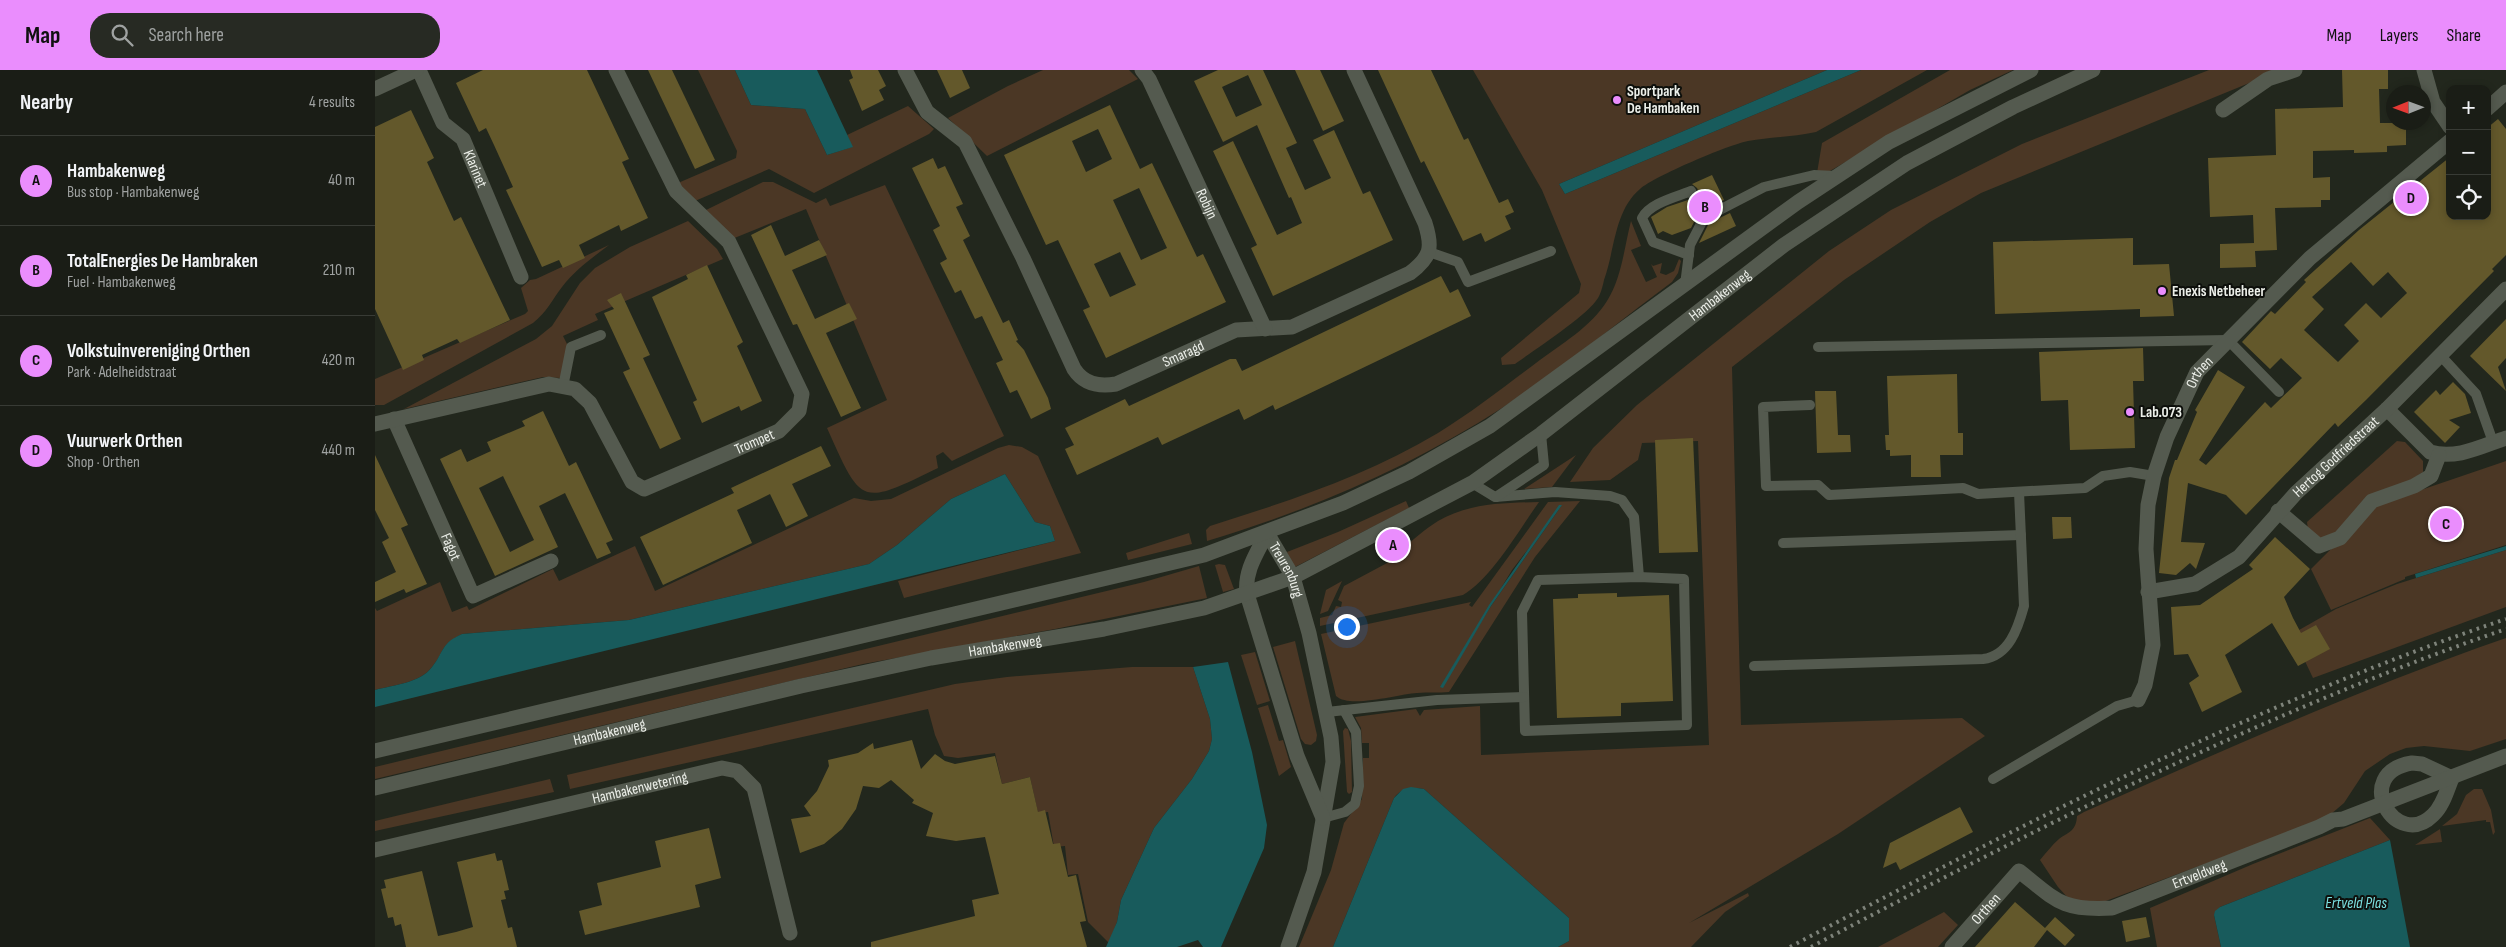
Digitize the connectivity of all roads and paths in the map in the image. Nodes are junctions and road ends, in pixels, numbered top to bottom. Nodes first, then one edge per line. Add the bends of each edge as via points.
1 (417, 70) edge
2 (616, 70) edge
3 (905, 70) edge
4 (1354, 70) edge
5 (2031, 70) edge
6 (2093, 70) edge
7 (2295, 70) edge
8 (2424, 70) edge
9 (1146, 75) edge
10 (375, 89) edge
11 (2506, 92) edge
12 (2491, 105) edge
13 (2223, 110) dead end
14 (2446, 120) edge
15 (2446, 145) edge
16 (1835, 176) junction
17 (1704, 218) junction
18 (1551, 251) dead end
19 (1429, 252) junction
20 (1689, 255) junction
21 (521, 277) dead end
22 (1685, 286) junction
23 (2506, 290) edge
24 (1265, 329) junction
25 (601, 335) dead end
26 (2228, 340) junction
27 (1818, 347) dead end
28 (2440, 355) junction
29 (563, 387) junction
30 (2279, 392) dead end
31 (1810, 405) dead end
32 (2387, 409) junction
33 (395, 419) junction
34 (375, 424) edge
35 (1541, 434) junction
36 (2499, 440) edge
37 (2439, 455) junction
38 (2154, 476) junction
39 (1472, 483) junction
40 (2019, 492) junction
41 (1495, 497) junction
42 (2278, 511) junction
43 (1267, 533) junction
44 (2021, 535) junction
45 (1783, 544) dead end
46 (551, 561) dead end
47 (1293, 576) junction
48 (1639, 577) junction
49 (2148, 592) junction
50 (1247, 594) junction
51 (1754, 666) dead end
52 (1524, 697) junction
53 (2137, 700) joint
54 (1344, 710) junction
55 (1327, 712) junction
56 (375, 751) edge
57 (2506, 756) edge
58 (2452, 778) junction
59 (1993, 779) dead end
60 (375, 788) edge
61 (2383, 802) junction
62 (1323, 818) junction
63 (375, 850) edge
64 (2019, 870) joint
65 (790, 933) dead end
66 (1288, 947) edge
67 (1952, 947) edge

1 - 10 street
1 - 21 street, Klarinet via 443,123 463,139
2 - 29 street, Trompet via 676,191 729,242 801,394 799,411 779,431 643,489 632,482 590,404 575,389
3 - 24 street, Smaragd via 927,112 965,142 1079,378 1094,385 1116,384 1236,330
4 - 19 street via 1425,223 1430,239
5 - 16 street, Hambakenweg via 1889,142
6 - 35 street, Hambakenweg via 1953,138 1855,196 1785,245
7 - 13 street via 2268,79
8 - 14 street via 2433,102
9 - 24 street, Robijn
11 - 12 street
15 - 26 street, Orthen via 2310,258
16 - 17 lane via 1814,175 1764,187
16 - 22 street, Hambakenweg
17 - 20 lane, Hambakenweg via 1690,245
17 - 20 lane via 1691,191 1654,207 1642,218 1653,242
18 - 19 lane via 1468,282 1458,262
19 - 24 street, Smaragd via 1422,264 1410,273 1292,327
20 - 22 lane, Hambakenweg
22 - 43 street, Hambakenweg via 1491,426 1409,472
23 - 28 street, Hertog Godfriedstraat
25 - 29 lane via 571,347
26 - 27 lane
26 - 30 lane
26 - 38 street, Orthen via 2197,372 2167,436
28 - 32 street, Hertog Godfriedstraat
28 - 36 lane via 2476,394
29 - 33 street, Trompet via 549,384
31 - 40 lane via 1763,407 1766,486 1818,485 1829,494 1963,488 1978,494
32 - 37 street via 2430,452
32 - 42 street, Hertog Godfriedstraat
33 - 34 street, Trompet
33 - 46 street, Fagot via 473,596
35 - 39 street, Hambakenweg
35 - 41 lane via 1544,465
36 - 37 street via 2452,455
37 - 42 street via 2431,476 2414,486 2372,501 2340,538 2319,546
38 - 40 lane via 2130,472 2103,476 2085,488
38 - 49 street, Orthen via 2148,505
39 - 41 lane
39 - 47 street, Hambakenweg
40 - 44 lane
41 - 48 lane via 1555,492 1610,496 1622,500 1634,517
42 - 49 street, Hertog Godfriedstraat via 2239,557 2195,584
43 - 47 street, Treurenburg
43 - 50 street, Treurenburg via 1248,569
43 - 56 street, Hambakenweg via 1204,555
44 - 45 lane
44 - 51 lane via 2021,618 2006,649 1999,654 1983,659
47 - 50 street, Hambakenweg
47 - 55 street, Treurenburg
48 - 52 lane via 1538,580 1522,612
48 - 52 lane via 1683,579 1687,725 1525,731
49 - 53 street, Orthen via 2153,645 2145,685
50 - 60 street, Hambakenweg via 1204,608 1104,629 931,658 801,686
50 - 62 street, Treurenburg via 1297,756
52 - 54 lane via 1437,700
53 - 59 lane via 2117,706
54 - 55 lane
54 - 62 lane via 1356,732 1359,786 1355,804 1345,812
55 - 62 street, Treurenburg via 1333,762
57 - 58 street, Ertveldweg
58 - 61 street, Ertveldweg
58 - 61 street via 2422,764 2402,764 2386,776 2382,786
58 - 61 street via 2438,810 2426,821 2401,822 2388,812
61 - 64 street, Ertveldweg via 2111,908 2081,909 2064,904
62 - 66 street, Treurenburg via 1314,872
63 - 65 street, Hambakenwetering via 722,768 737,771 754,788
64 - 67 street, Orthen

